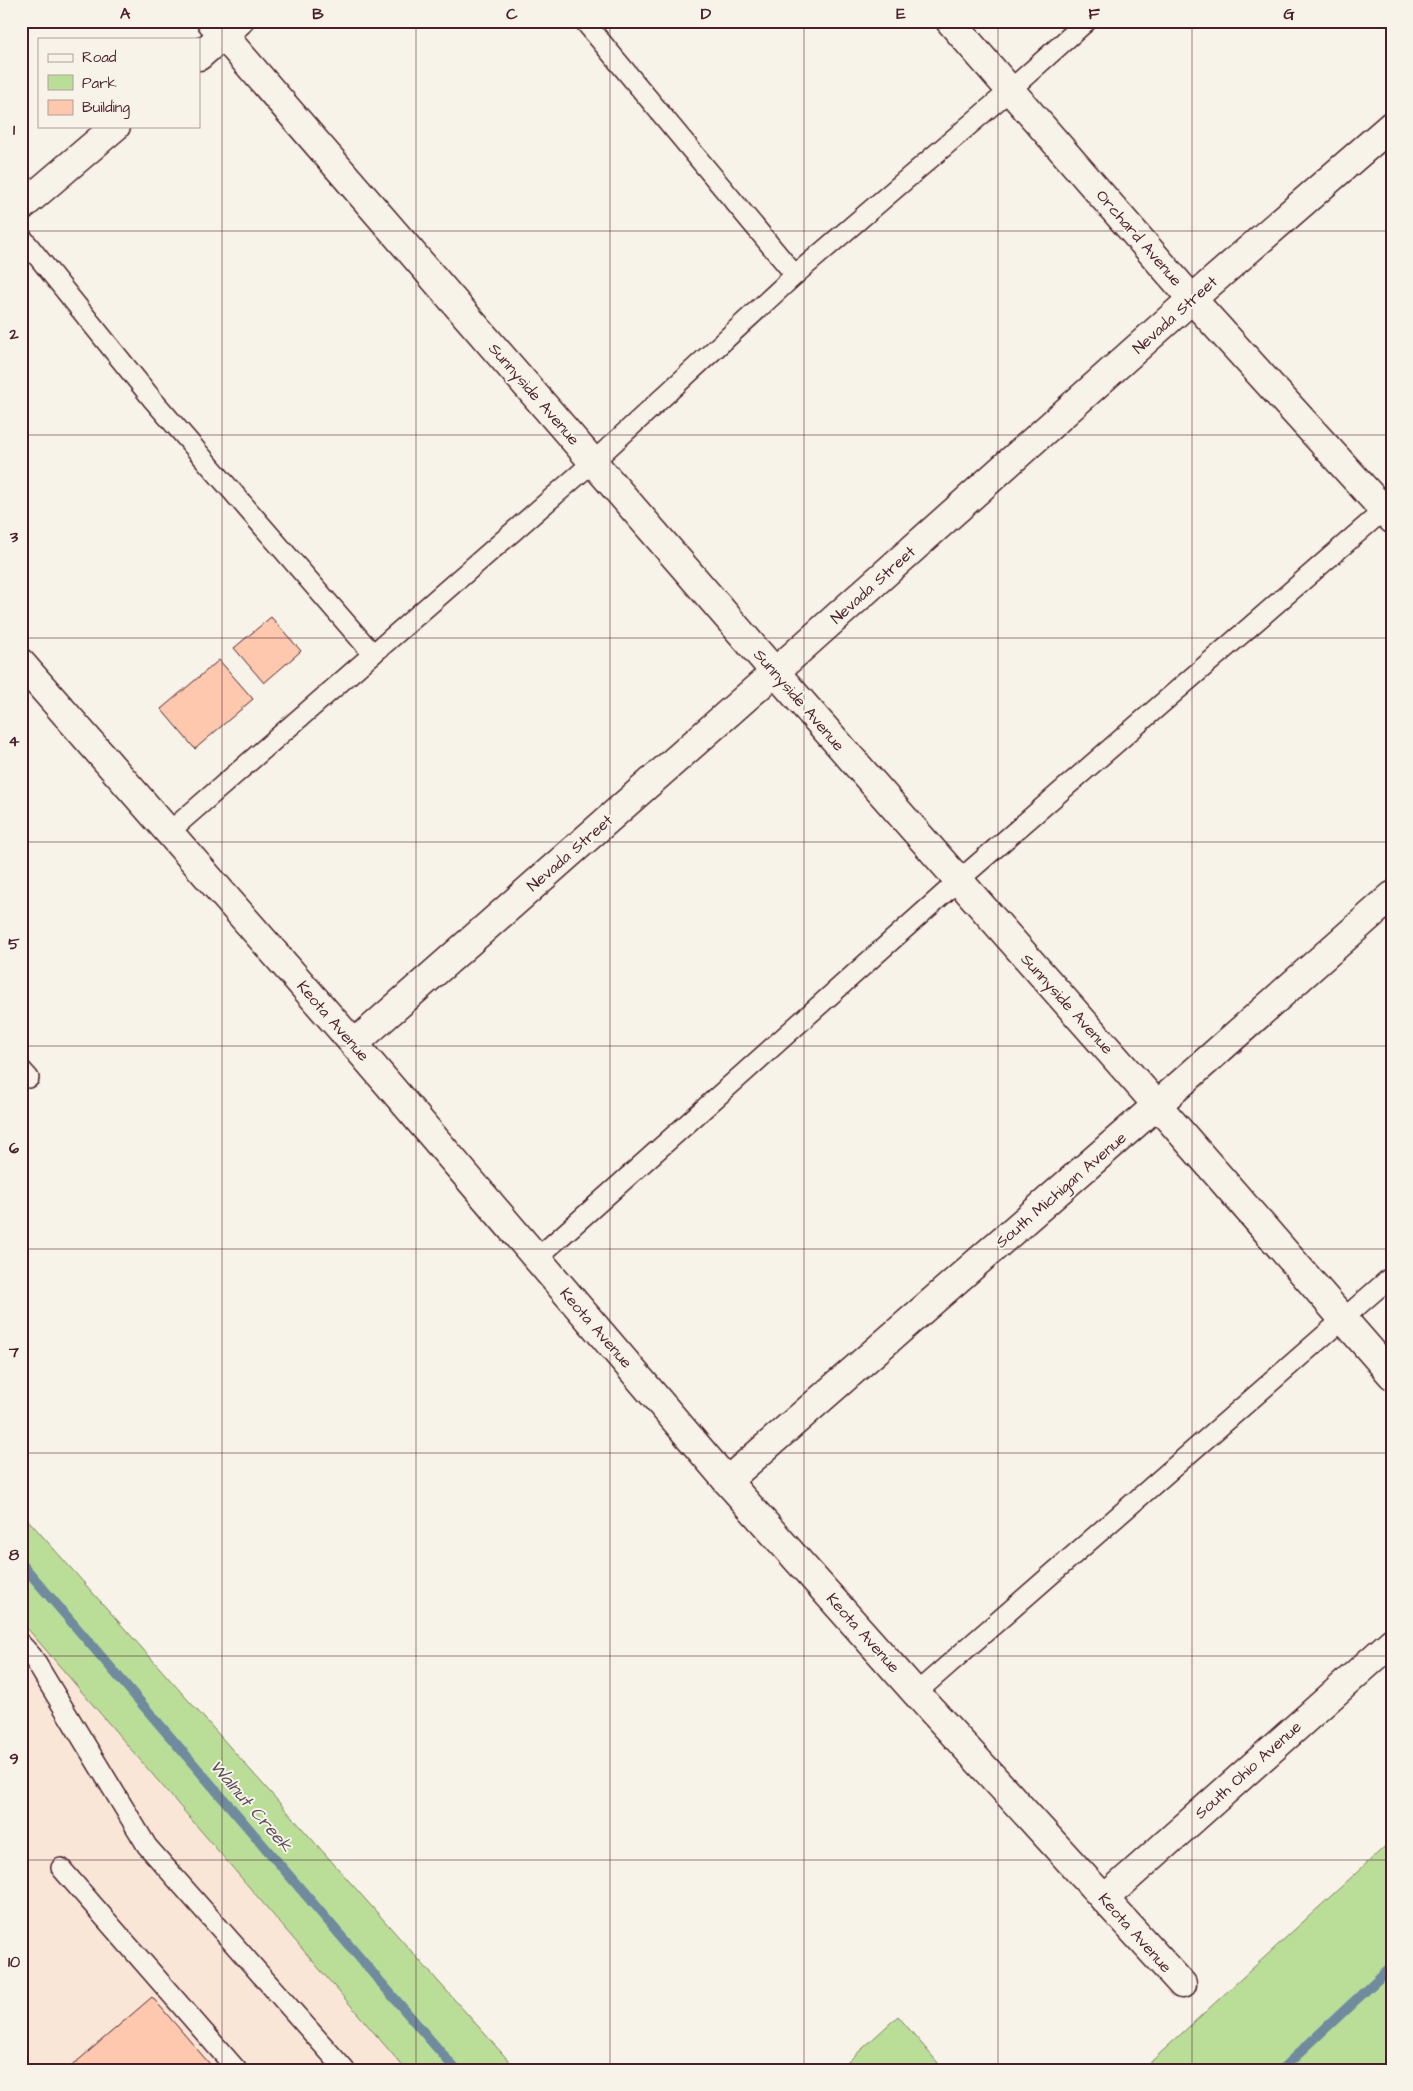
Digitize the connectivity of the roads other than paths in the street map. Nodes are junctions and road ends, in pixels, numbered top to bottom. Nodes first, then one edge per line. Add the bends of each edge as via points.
1 (584, 21) edge
2 (950, 21) edge
3 (1086, 21) edge
4 (224, 26) edge
5 (200, 55) edge
6 (1009, 91) junction
7 (1392, 125) edge
8 (114, 128) edge
9 (21, 207) edge
10 (21, 236) edge
11 (795, 275) junction
12 (1192, 298) junction
13 (593, 462) junction
14 (1389, 511) edge
15 (373, 654) junction
16 (21, 663) edge
17 (775, 672) junction
18 (169, 832) junction
19 (958, 881) junction
20 (1392, 896) edge
21 (354, 1044) junction
22 (1157, 1105) junction
23 (536, 1259) junction
24 (1392, 1276) edge
25 (1344, 1319) junction
26 (1392, 1375) edge
27 (727, 1481) junction
28 (1392, 1642) edge
29 (21, 1644) edge
30 (916, 1693) junction
31 (61, 1868) dead end
32 (1104, 1899) junction
33 (1182, 1984) dead end
34 (237, 2070) edge
35 (345, 2070) edge

1 - 11 lane
2 - 6 street, Orchard Avenue
3 - 6 lane
4 - 5 street
4 - 13 street, Sunnyside Avenue
6 - 11 lane
6 - 12 street, Orchard Avenue
7 - 12 street, Nevada Street
8 - 9 street
10 - 15 lane via 153,400
11 - 13 lane
12 - 14 street, Orchard Avenue
12 - 17 street, Nevada Street
13 - 15 lane
13 - 17 street, Sunnyside Avenue
14 - 19 lane
15 - 18 lane
16 - 18 street, Keota Avenue
17 - 19 street, Sunnyside Avenue
17 - 21 street, Nevada Street
18 - 21 street, Keota Avenue
19 - 22 street, Sunnyside Avenue
19 - 23 lane
20 - 22 street, South Michigan Avenue
21 - 23 street, Keota Avenue
22 - 25 street, Sunnyside Avenue
22 - 27 street, South Michigan Avenue
23 - 27 street, Keota Avenue
24 - 25 lane
25 - 26 street, Sunnyside Avenue
25 - 30 lane
27 - 30 street, Keota Avenue
28 - 32 street, South Ohio Avenue
29 - 35 lane via 32,1656 147,1846
30 - 32 street, Keota Avenue
31 - 34 lane
32 - 33 street, Keota Avenue

